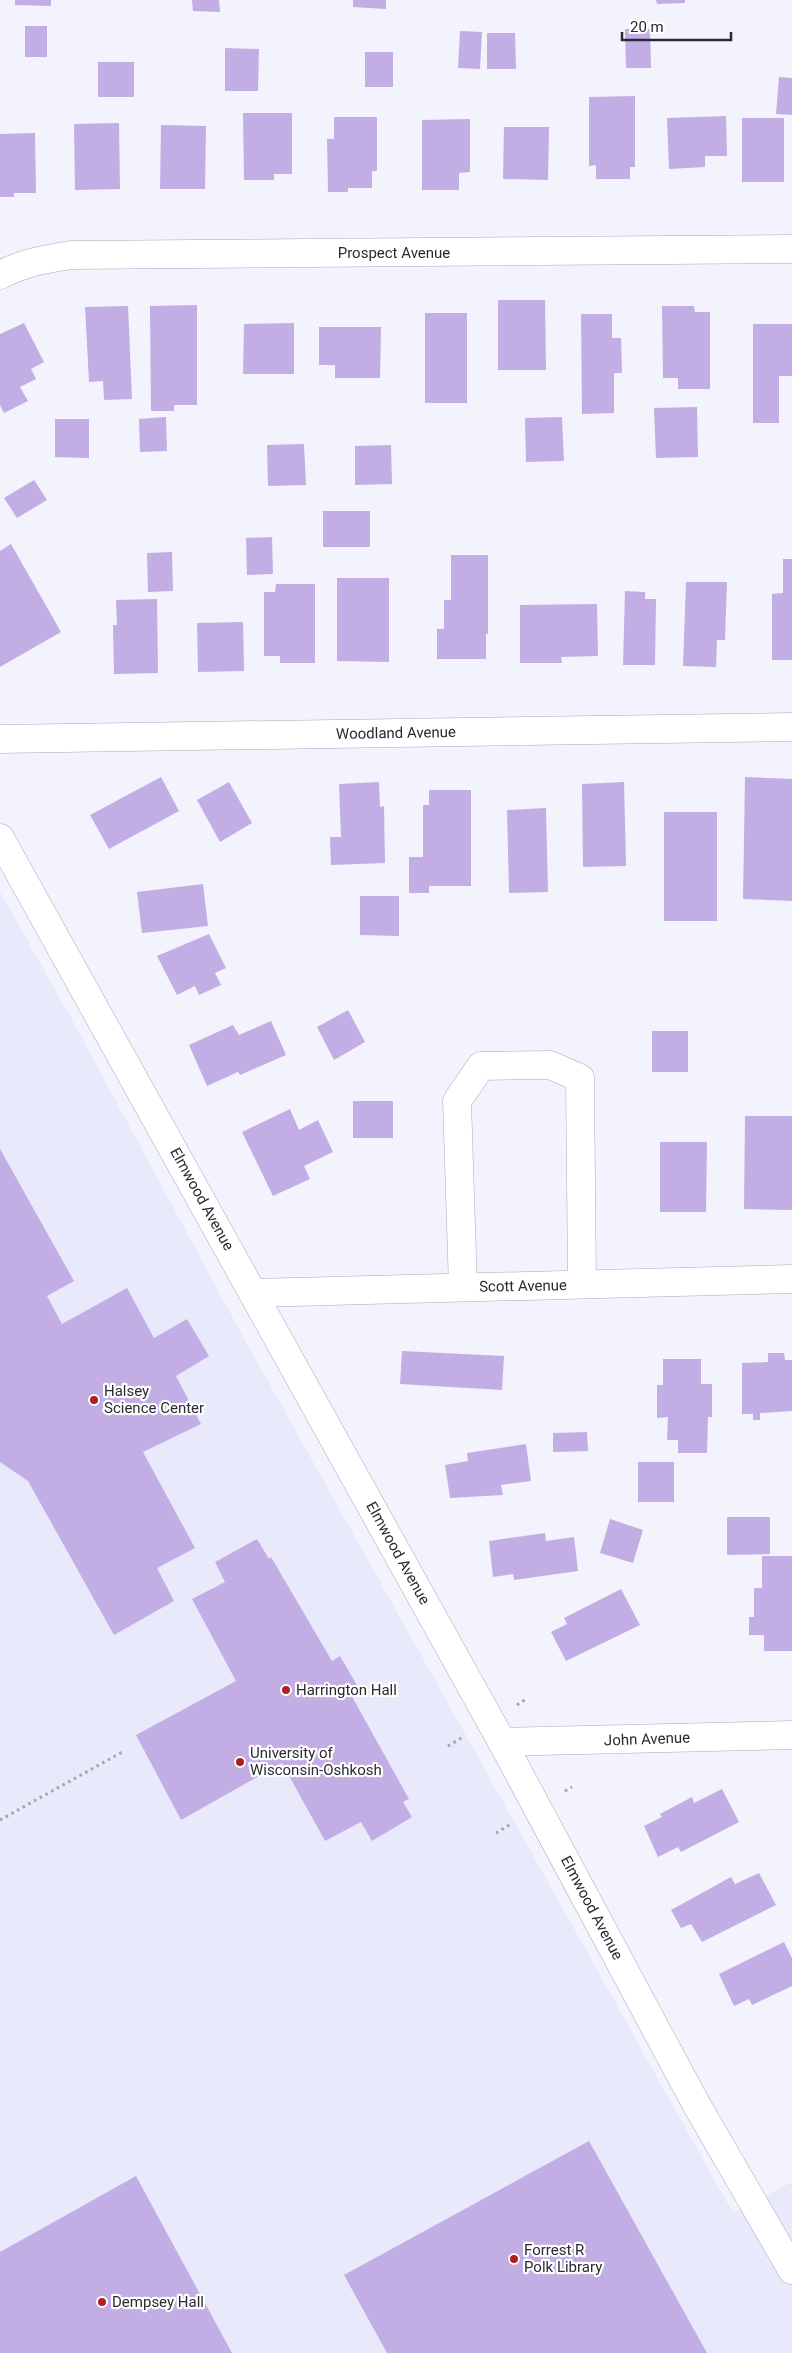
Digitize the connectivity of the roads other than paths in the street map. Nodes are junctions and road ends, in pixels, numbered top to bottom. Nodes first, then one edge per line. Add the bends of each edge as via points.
1 (792, 249) edge
2 (0, 275) edge
3 (792, 727) edge
4 (0, 739) edge
5 (0, 838) edge
6 (792, 1279) edge
7 (582, 1284) junction
8 (464, 1287) junction
9 (255, 1294) junction
10 (792, 1735) edge
11 (502, 1742) junction
12 (792, 2270) edge

1 - 2 street, Prospect Avenue via 71,256 42,259
3 - 4 street, Woodland Avenue
5 - 9 street, Elmwood Avenue
6 - 7 street, Scott Avenue
7 - 8 street, Scott Avenue
7 - 8 street via 580,1078 550,1065 481,1066 457,1101
8 - 9 street, Scott Avenue
9 - 11 street, Elmwood Avenue
10 - 11 street, John Avenue
11 - 12 street, Elmwood Avenue via 695,2102

